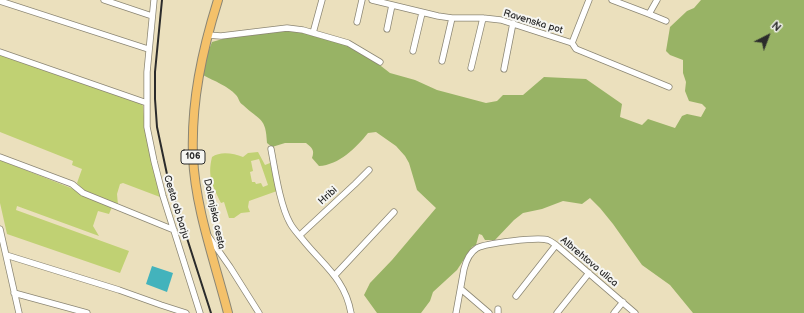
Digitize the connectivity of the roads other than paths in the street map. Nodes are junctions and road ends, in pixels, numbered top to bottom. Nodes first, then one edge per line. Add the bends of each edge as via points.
1 (104, 0) edge
2 (154, 0) edge
3 (218, 0) edge
4 (322, 0) edge
5 (362, 0) edge
6 (372, 0) edge
7 (589, 0) edge
8 (612, 0) edge
9 (657, 0) edge
10 (0, 1) edge
11 (392, 5) junction
12 (422, 13) junction
13 (650, 14) junction
14 (152, 16) junction
15 (452, 18) junction
16 (483, 18) junction
17 (666, 21) dead end
18 (356, 22) dead end
19 (513, 23) junction
20 (387, 29) dead end
21 (313, 33) junction
22 (207, 36) junction
23 (572, 43) junction
24 (148, 49) junction
25 (414, 51) dead end
26 (0, 52) edge
27 (442, 61) dead end
28 (380, 62) dead end
29 (471, 68) dead end
30 (504, 69) dead end
31 (669, 88) dead end
32 (147, 103) junction
33 (270, 149) dead end
34 (0, 157) edge
35 (369, 170) dead end
36 (394, 212) dead end
37 (0, 229) edge
38 (174, 230) junction
39 (207, 234) junction
40 (300, 235) junction
41 (556, 245) junction
42 (6, 255) junction
43 (589, 273) junction
44 (335, 275) junction
45 (461, 290) junction
46 (14, 293) junction
47 (516, 296) dead end
48 (623, 302) junction
49 (19, 313) edge
50 (87, 313) edge
51 (186, 313) edge
52 (200, 313) edge
53 (228, 313) edge
54 (259, 313) edge
55 (351, 313) edge
56 (456, 313) edge
57 (489, 313) edge
58 (557, 313) edge
59 (614, 313) edge
60 (635, 313) edge

1 - 14 street
2 - 14 street, Cesta ob barju
3 - 22 main road, Dolenjska cesta / 106
4 - 21 street
5 - 18 street
6 - 11 street, Ravenska pot
7 - 23 street, Ravenska pot
8 - 13 street
9 - 13 street
10 - 24 street
11 - 12 street, Ravenska pot
11 - 20 street
12 - 15 street, Ravenska pot
12 - 25 street
13 - 17 street
14 - 24 street, Cesta ob barju
15 - 16 street, Ravenska pot
15 - 27 street
16 - 19 street, Ravenska pot
16 - 29 street
19 - 23 street, Ravenska pot
19 - 30 street
21 - 22 street via 287,28
21 - 28 street via 348,43
22 - 39 main road, Dolenjska cesta / 106 via 195,96 193,155 194,173
23 - 31 street via 576,49
24 - 32 street, Cesta ob barju
26 - 32 street
32 - 38 street, Cesta ob barju via 147,127 154,160
33 - 40 street via 284,207 290,223
34 - 38 street via 72,184 83,193
35 - 40 street, Hribi
36 - 44 street
37 - 42 street
38 - 52 street, Cesta ob barju
39 - 53 main road, Dolenjska cesta / 106
39 - 54 street
40 - 44 street
41 - 43 street, Albrehtova ulica
41 - 45 street, Albrehtova ulica via 549,240 537,239 489,244 477,248 465,262
41 - 47 street
42 - 46 street
42 - 51 street
43 - 48 street, Albrehtova ulica
43 - 58 street
44 - 55 street via 343,286
45 - 56 street, Albrehtova ulica
45 - 57 street
46 - 49 street
46 - 50 street
48 - 59 street
48 - 60 street, Albrehtova ulica

